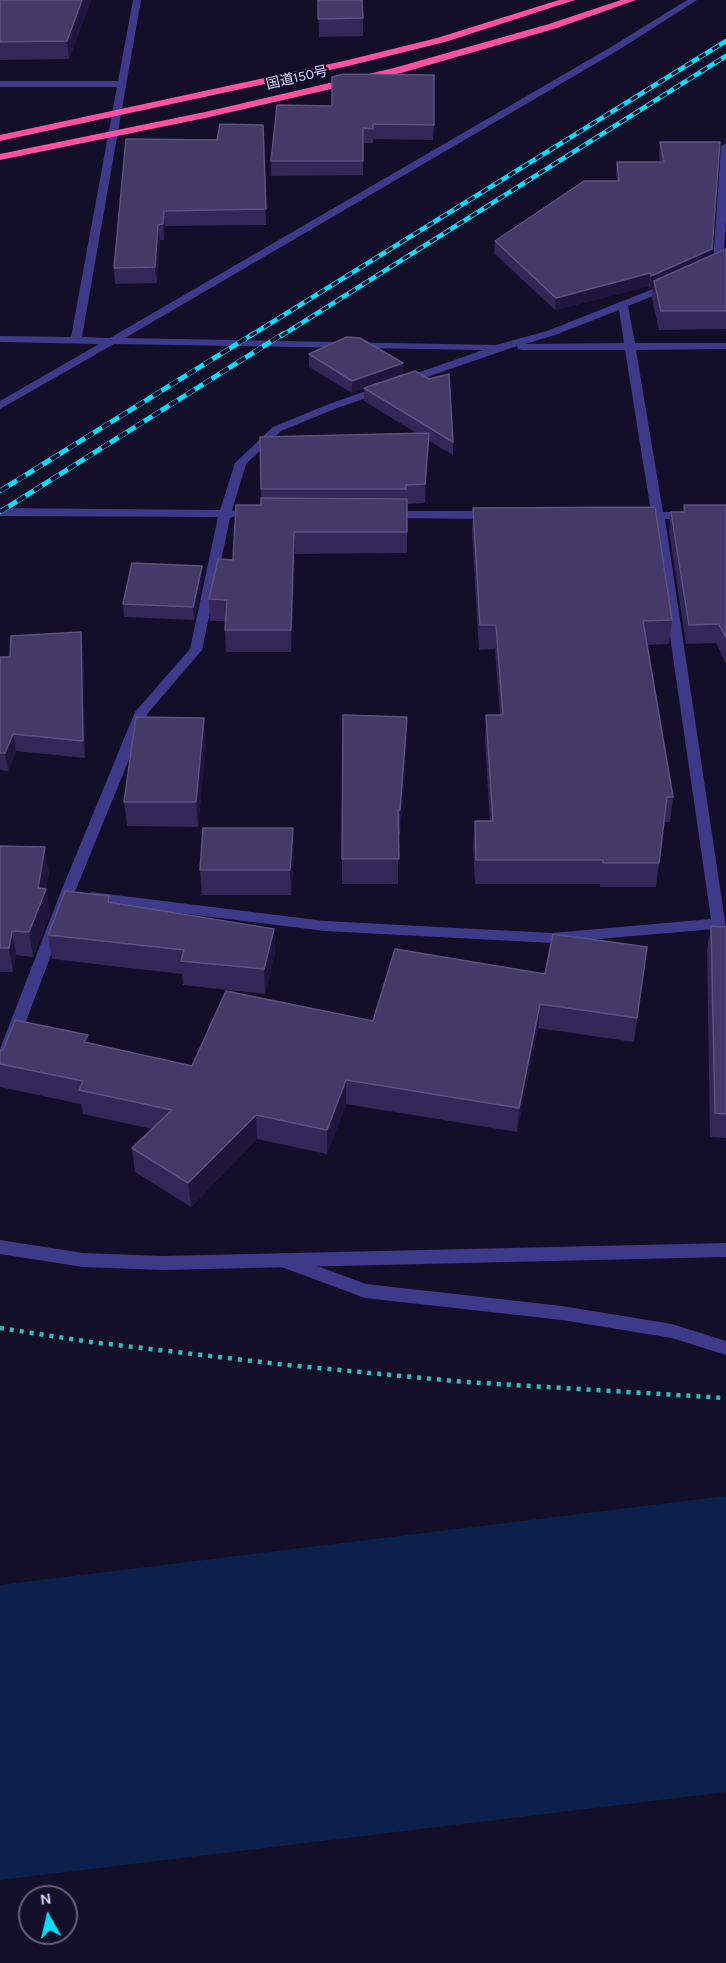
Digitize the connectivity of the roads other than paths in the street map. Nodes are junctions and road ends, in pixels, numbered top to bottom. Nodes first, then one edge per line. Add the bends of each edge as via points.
1 (137, 0) edge
2 (570, 0) edge
3 (630, 0) edge
4 (693, 0) edge
5 (0, 84) edge
6 (122, 84) junction
7 (116, 115) junction
8 (113, 133) junction
9 (0, 138) edge
10 (726, 146) edge
11 (0, 157) edge
12 (698, 274) edge
13 (678, 283) edge
14 (623, 305) junction
15 (0, 339) edge
16 (76, 339) junction
17 (112, 339) junction
18 (630, 346) junction
19 (726, 346) edge
20 (502, 347) junction
21 (0, 406) edge
22 (0, 513) edge
23 (225, 514) junction
24 (249, 514) edge
25 (377, 514) edge
26 (506, 515) edge
27 (623, 515) edge
28 (658, 515) junction
29 (726, 516) edge
30 (68, 894) junction
31 (722, 923) edge
32 (0, 1069) edge
33 (0, 1247) edge
34 (726, 1250) edge
35 (282, 1260) junction
36 (726, 1348) edge

1 - 6 street
2 - 7 highway, 国道150号 via 410,48
3 - 8 highway, 国道150号 via 398,70
4 - 17 street
5 - 6 street
6 - 7 street
7 - 8 street
7 - 9 highway, 国道150号
8 - 11 highway, 国道150号
8 - 16 street
10 - 12 street via 718,265
13 - 14 street
14 - 18 street
14 - 20 street
15 - 16 street
16 - 17 street
17 - 20 street
17 - 21 street
18 - 19 street
18 - 20 street
18 - 28 street
20 - 23 street via 278,429 241,463
22 - 23 street
23 - 24 street
23 - 30 street via 196,650 142,712
25 - 26 street
27 - 28 street
28 - 29 street
28 - 31 street
30 - 31 street via 325,926 552,938
30 - 32 street
33 - 35 street via 83,1260
34 - 35 street
35 - 36 street via 365,1291 561,1312 672,1331

